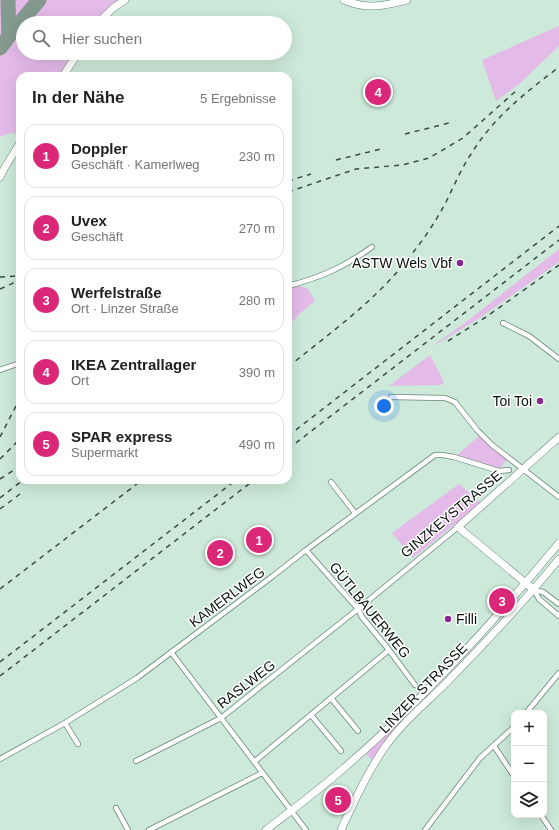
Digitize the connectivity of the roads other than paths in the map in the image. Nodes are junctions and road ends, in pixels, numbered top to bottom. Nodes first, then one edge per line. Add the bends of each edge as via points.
1 (125, 0) edge
2 (344, 0) edge
3 (407, 0) edge
4 (105, 16) edge
5 (73, 60) edge
6 (66, 72) edge
7 (16, 149) edge
8 (0, 177) edge
9 (372, 247) dead end
10 (292, 285) edge
11 (503, 323) dead end
12 (559, 359) edge
13 (16, 364) edge
14 (0, 370) edge
15 (391, 397) dead end
16 (559, 437) edge
17 (524, 469) junction
18 (509, 470) dead end
19 (331, 482) dead end
20 (559, 496) edge
21 (355, 513) junction
22 (458, 527) junction
23 (559, 543) edge
24 (306, 550) junction
25 (559, 559) edge
26 (526, 583) junction
27 (534, 590) junction
28 (559, 604) edge
29 (358, 609) junction
30 (559, 616) edge
31 (390, 650) junction
32 (171, 652) junction
33 (559, 673) edge
34 (415, 685) dead end
35 (331, 698) junction
36 (528, 710) edge
37 (311, 715) junction
38 (221, 718) junction
39 (65, 724) junction
40 (511, 730) edge
41 (358, 731) dead end
42 (78, 744) dead end
43 (494, 746) junction
44 (341, 751) dead end
45 (0, 759) edge
46 (136, 760) dead end
47 (254, 762) junction
48 (511, 772) edge
49 (262, 773) junction
50 (116, 808) dead end
51 (291, 811) junction
52 (543, 818) edge
53 (128, 830) edge
54 (149, 830) edge
55 (266, 830) edge
56 (306, 830) edge
57 (341, 830) edge
58 (425, 830) edge
59 (551, 830) edge

1 - 4 main road
2 - 3 main road via 374,7
5 - 6 main road
7 - 8 main road
9 - 10 street via 336,270
11 - 12 street via 529,336
13 - 14 street
15 - 17 street via 445,398 455,402 487,440
16 - 17 main road, GINZKEYSTRASSE
17 - 20 street
17 - 22 main road, GINZKEYSTRASSE
18 - 21 street, KAMERLWEG via 499,472 454,457 435,455
19 - 21 street
21 - 24 street, KAMERLWEG
22 - 26 main road
22 - 29 street, GINZKEYSTRASSE
23 - 26 main road, LINZER STRASSE
24 - 29 street, GÜTLBAUERWEG
24 - 32 street, KAMERLWEG
25 - 27 main road, LINZER STRASSE
26 - 27 main road
26 - 51 main road, LINZER STRASSE via 452,665 364,751
27 - 28 street via 543,592
27 - 30 street via 539,599
27 - 57 main road, LINZER STRASSE via 386,746 371,768
29 - 31 street, GÜTLBAUERWEG
29 - 38 street, RASLWEG
31 - 34 street, GÜTLBAUERWEG
31 - 35 street
32 - 38 street
32 - 39 street, KAMERLWEG via 120,690
33 - 36 street
35 - 37 street
35 - 41 street
37 - 44 street
37 - 47 street
38 - 46 street, RASLWEG
38 - 47 street
39 - 42 street
39 - 45 street, KAMERLWEG
40 - 43 street
43 - 48 street
43 - 58 street via 480,758
47 - 49 street
49 - 51 street
49 - 54 street
50 - 53 street
51 - 55 main road, LINZER STRASSE
51 - 56 street
52 - 59 street

